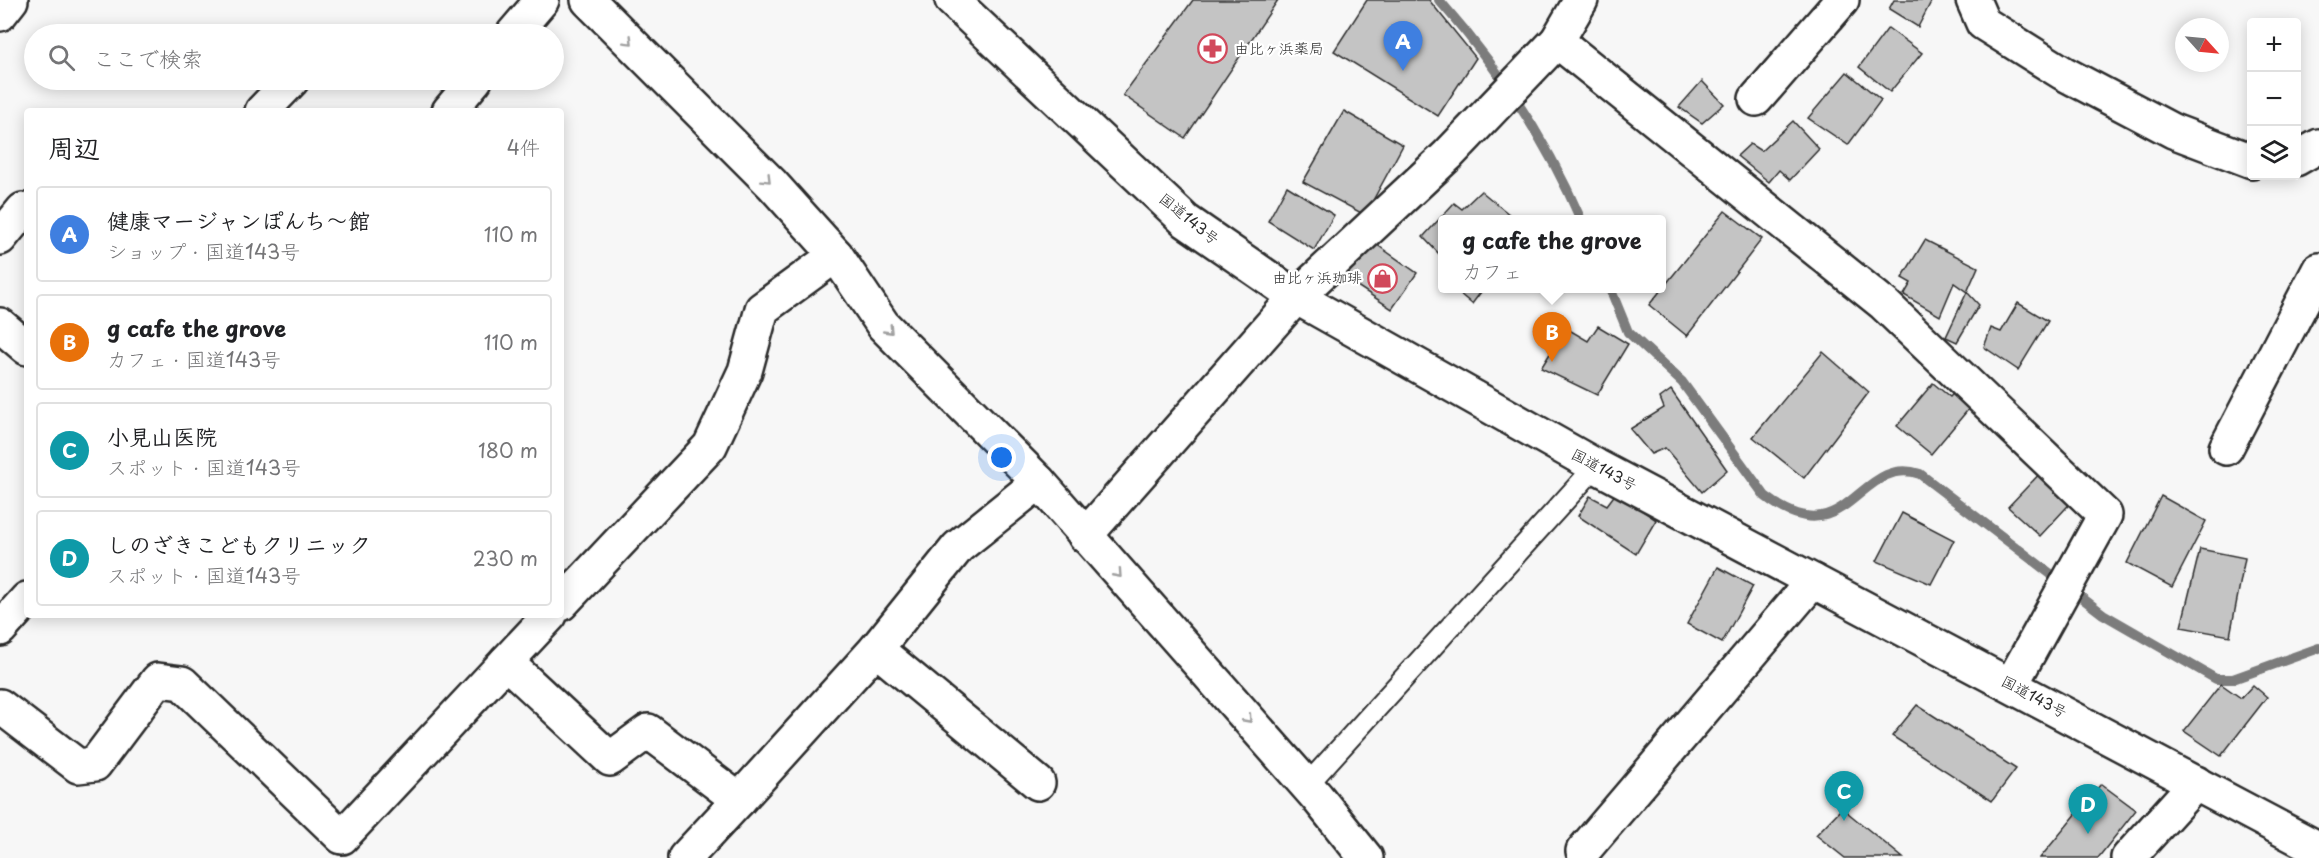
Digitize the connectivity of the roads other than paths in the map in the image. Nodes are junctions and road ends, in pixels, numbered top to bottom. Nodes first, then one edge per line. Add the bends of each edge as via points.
1 (11, 0) edge
2 (542, 0) edge
3 (588, 0) edge
4 (952, 0) edge
5 (1581, 0) edge
6 (1842, 0) edge
7 (1973, 0) edge
8 (0, 14) edge
9 (522, 24) edge
10 (1557, 42) junction
11 (282, 90) edge
12 (466, 90) edge
13 (1756, 99) dead end
14 (265, 108) edge
15 (451, 108) edge
16 (2319, 146) edge
17 (2301, 156) edge
18 (2247, 159) edge
19 (17, 207) edge
20 (0, 238) edge
21 (836, 255) junction
22 (2319, 270) edge
23 (1296, 297) junction
24 (0, 326) edge
25 (24, 346) edge
26 (2226, 448) dead end
27 (1596, 466) junction
28 (1039, 482) junction
29 (1085, 536) junction
30 (1814, 581) junction
31 (24, 601) edge
32 (564, 601) edge
33 (547, 618) edge
34 (0, 629) edge
35 (876, 649) junction
36 (506, 662) junction
37 (2011, 685) junction
38 (0, 706) edge
39 (1038, 783) dead end
40 (2196, 783) junction
41 (1306, 785) junction
42 (739, 800) junction
43 (2319, 849) edge
44 (1582, 851) dead end
45 (685, 858) edge
46 (1366, 858) edge
47 (2128, 858) edge

1 - 8 main road
2 - 9 main road
3 -> 21 main road via 772,183
4 - 23 main road, 国道143号 via 1186,221
5 - 10 main road
6 - 13 main road
7 - 18 main road via 1983,23 2062,74 2173,131
10 - 23 main road via 1448,155
10 - 37 main road via 1884,303 2105,515
11 - 14 main road
12 - 15 main road
16 - 17 main road
19 - 20 main road
21 -> 28 main road via 884,325
21 - 32 main road via 762,309 745,370 710,446
22 - 26 main road
23 - 27 main road, 国道143号
23 - 29 main road
24 - 25 main road
27 - 30 main road, 国道143号
27 - 41 lane
28 - 29 main road
28 - 35 main road via 958,547
29 -> 41 main road
30 - 37 main road, 国道143号
30 - 44 main road
31 - 34 main road
33 - 36 main road
35 - 39 main road
35 - 42 main road
36 - 38 main road via 342,837 182,682 158,680 95,764 78,766
36 - 42 main road via 610,759 648,731
37 - 40 main road, 国道143号
40 - 43 main road, 国道143号
40 - 47 main road
41 - 46 main road
42 - 45 main road

